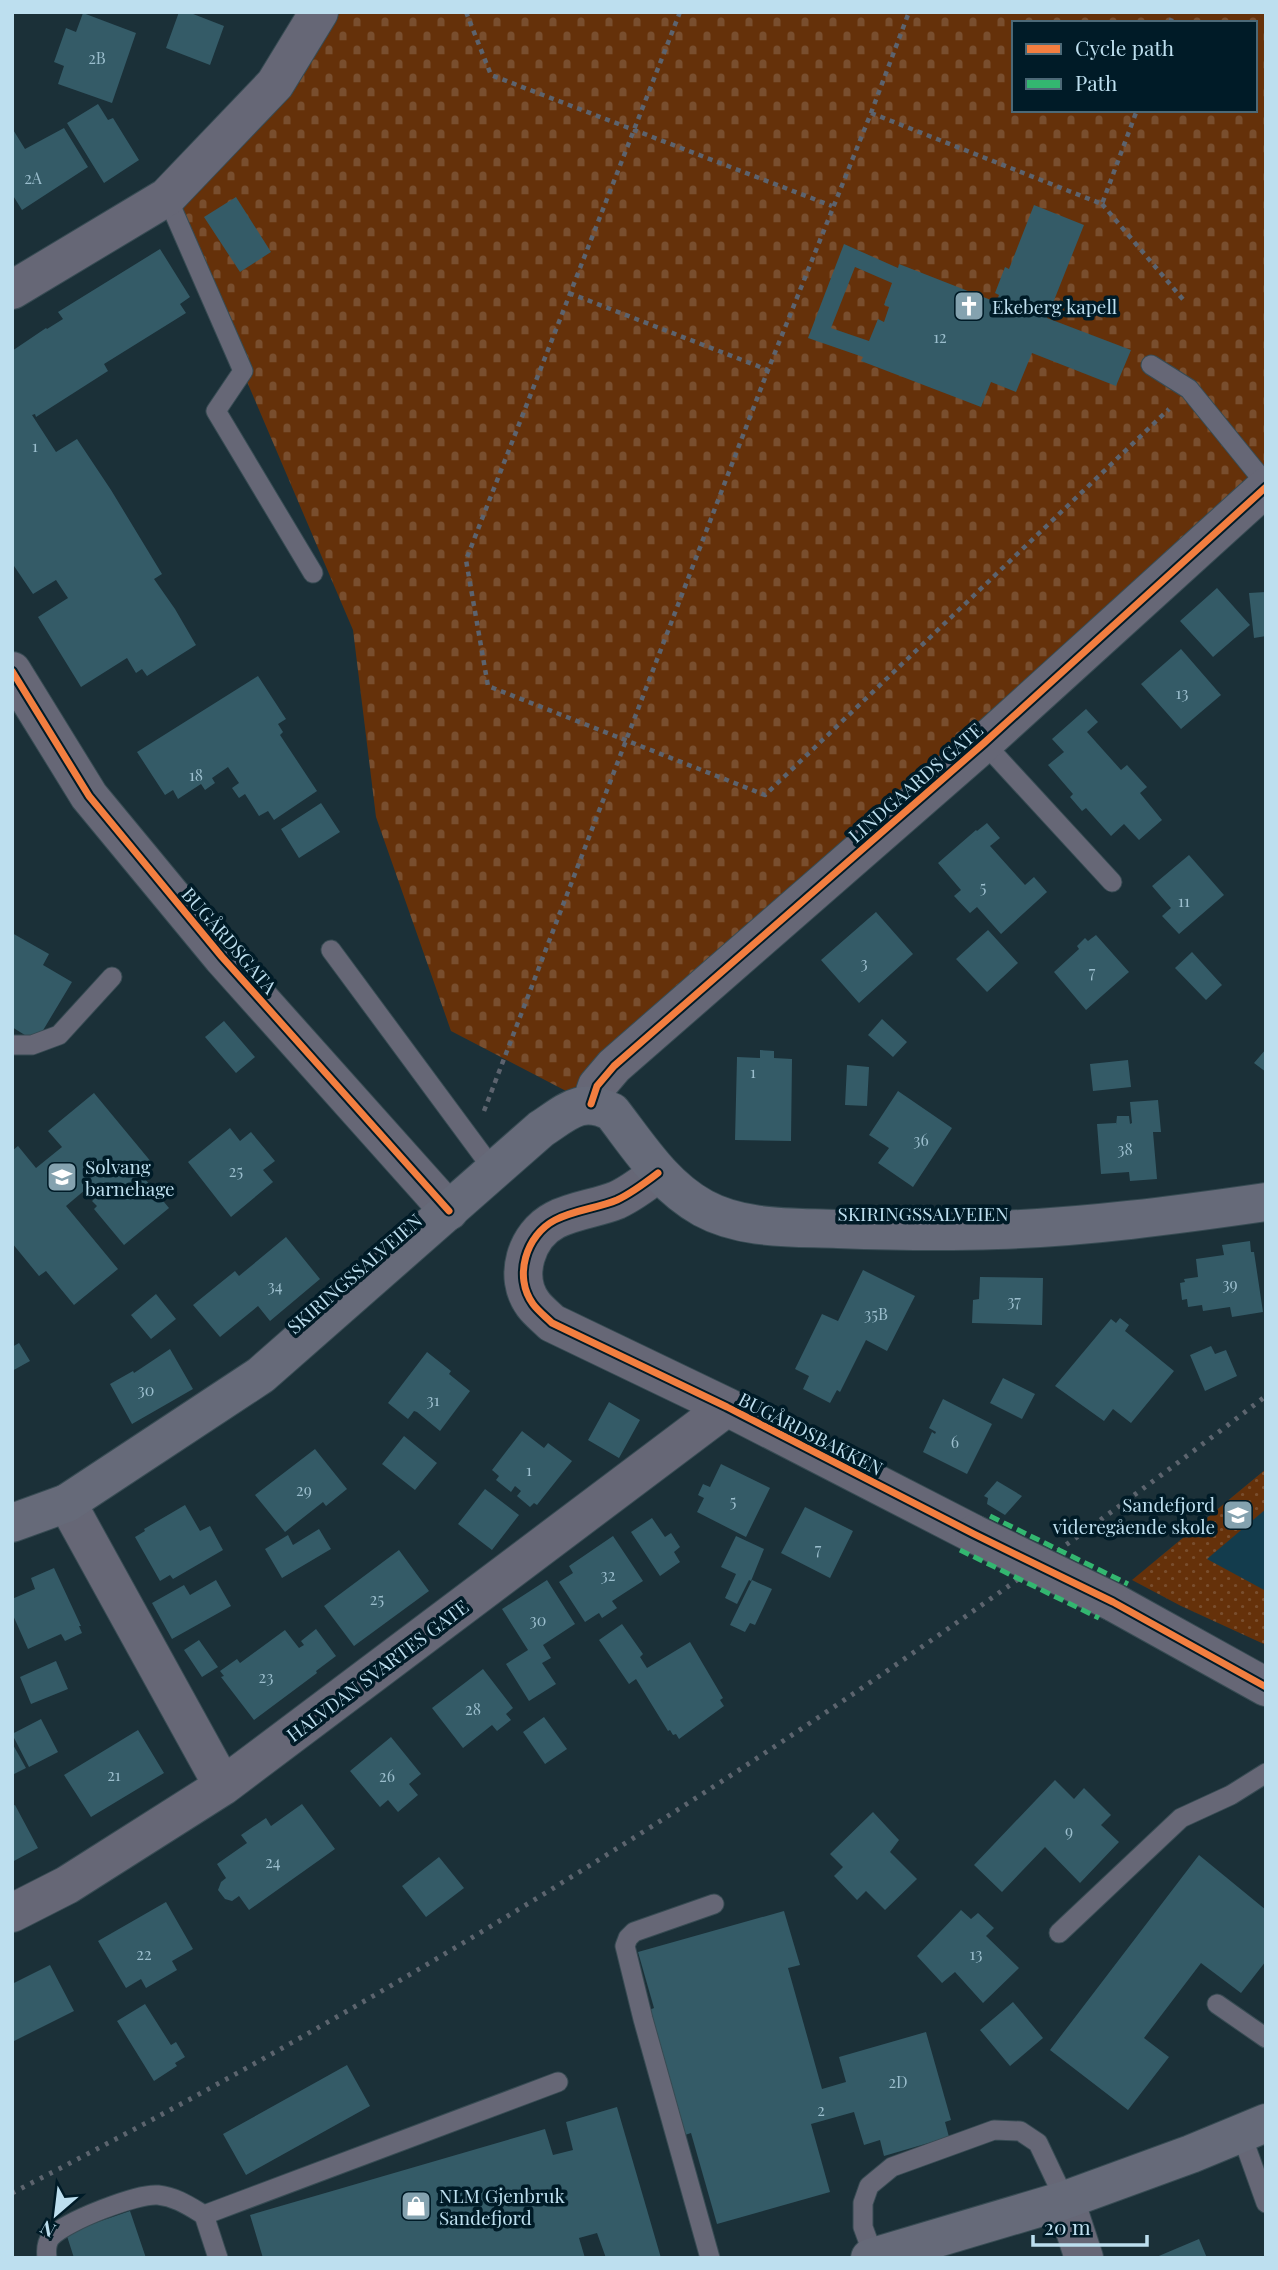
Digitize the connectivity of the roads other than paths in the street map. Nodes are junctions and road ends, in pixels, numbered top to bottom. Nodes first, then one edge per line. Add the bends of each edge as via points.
1 (319, 12) edge
2 (167, 197) junction
3 (12, 290) edge
4 (1151, 365) dead end
5 (1266, 486) edge
6 (313, 573) dead end
7 (12, 671) edge
8 (23, 715) edge
9 (984, 743) junction
10 (1112, 882) dead end
11 (331, 950) dead end
12 (111, 977) dead end
13 (12, 1045) edge
14 (591, 1104) junction
15 (495, 1172) junction
16 (658, 1173) junction
17 (1266, 1202) edge
18 (449, 1210) junction
19 (727, 1407) junction
20 (67, 1503) junction
21 (12, 1523) edge
22 (1266, 1687) edge
23 (1266, 1773) edge
24 (222, 1786) junction
25 (714, 1904) dead end
26 (12, 1913) edge
27 (1059, 1934) dead end
28 (1217, 2004) dead end
29 (1266, 2038) edge
30 (558, 2082) dead end
31 (1259, 2125) edge
32 (1065, 2200) junction
33 (1266, 2203) edge
34 (204, 2215) junction
35 (872, 2257) edge
36 (47, 2258) edge
37 (218, 2258) edge
38 (710, 2258) edge
39 (1084, 2258) edge

1 - 2 street via 275,84
2 - 3 street
2 - 6 lane via 243,371 216,411
4 - 5 lane via 1189,389
5 - 9 street, LINDGAARDS GATE
7 - 8 street, BUGÅRDSGATA
8 - 18 street, BUGÅRDSGATA via 222,957
9 - 10 lane
9 - 14 street, LINDGAARDS GATE via 614,1066 597,1086
11 - 15 lane
12 - 13 lane via 59,1035 32,1045
14 - 15 main road, SKIRINGSSALVEIEN via 573,1108 541,1129
14 - 16 main road, SKIRINGSSALVEIEN via 612,1112
15 - 18 main road, SKIRINGSSALVEIEN
16 - 17 main road, SKIRINGSSALVEIEN via 704,1209 765,1226 997,1230 1142,1219
16 - 19 street, BUGÅRDSBAKKEN via 617,1200 554,1220 531,1242 523,1267 524,1286 552,1324
18 - 20 main road, SKIRINGSSALVEIEN via 261,1375
19 - 22 street, BUGÅRDSBAKKEN, bridge via 1113,1602
19 - 24 street, HALVDAN SVARTES GATE
20 - 21 main road, SKIRINGSSALVEIEN
20 - 24 street
23 - 27 lane via 1181,1818
24 - 26 street, HALVDAN SVARTES GATE via 67,1885
25 - 38 lane via 634,1932 625,1946
28 - 29 lane
30 - 34 lane
31 - 32 main road
31 - 33 lane
32 - 35 main road
32 - 35 lane via 1038,2143 1020,2131 994,2130 892,2167 869,2186 863,2227
32 - 39 street
34 - 36 lane via 180,2201 137,2196 68,2224 50,2238
34 - 37 lane

